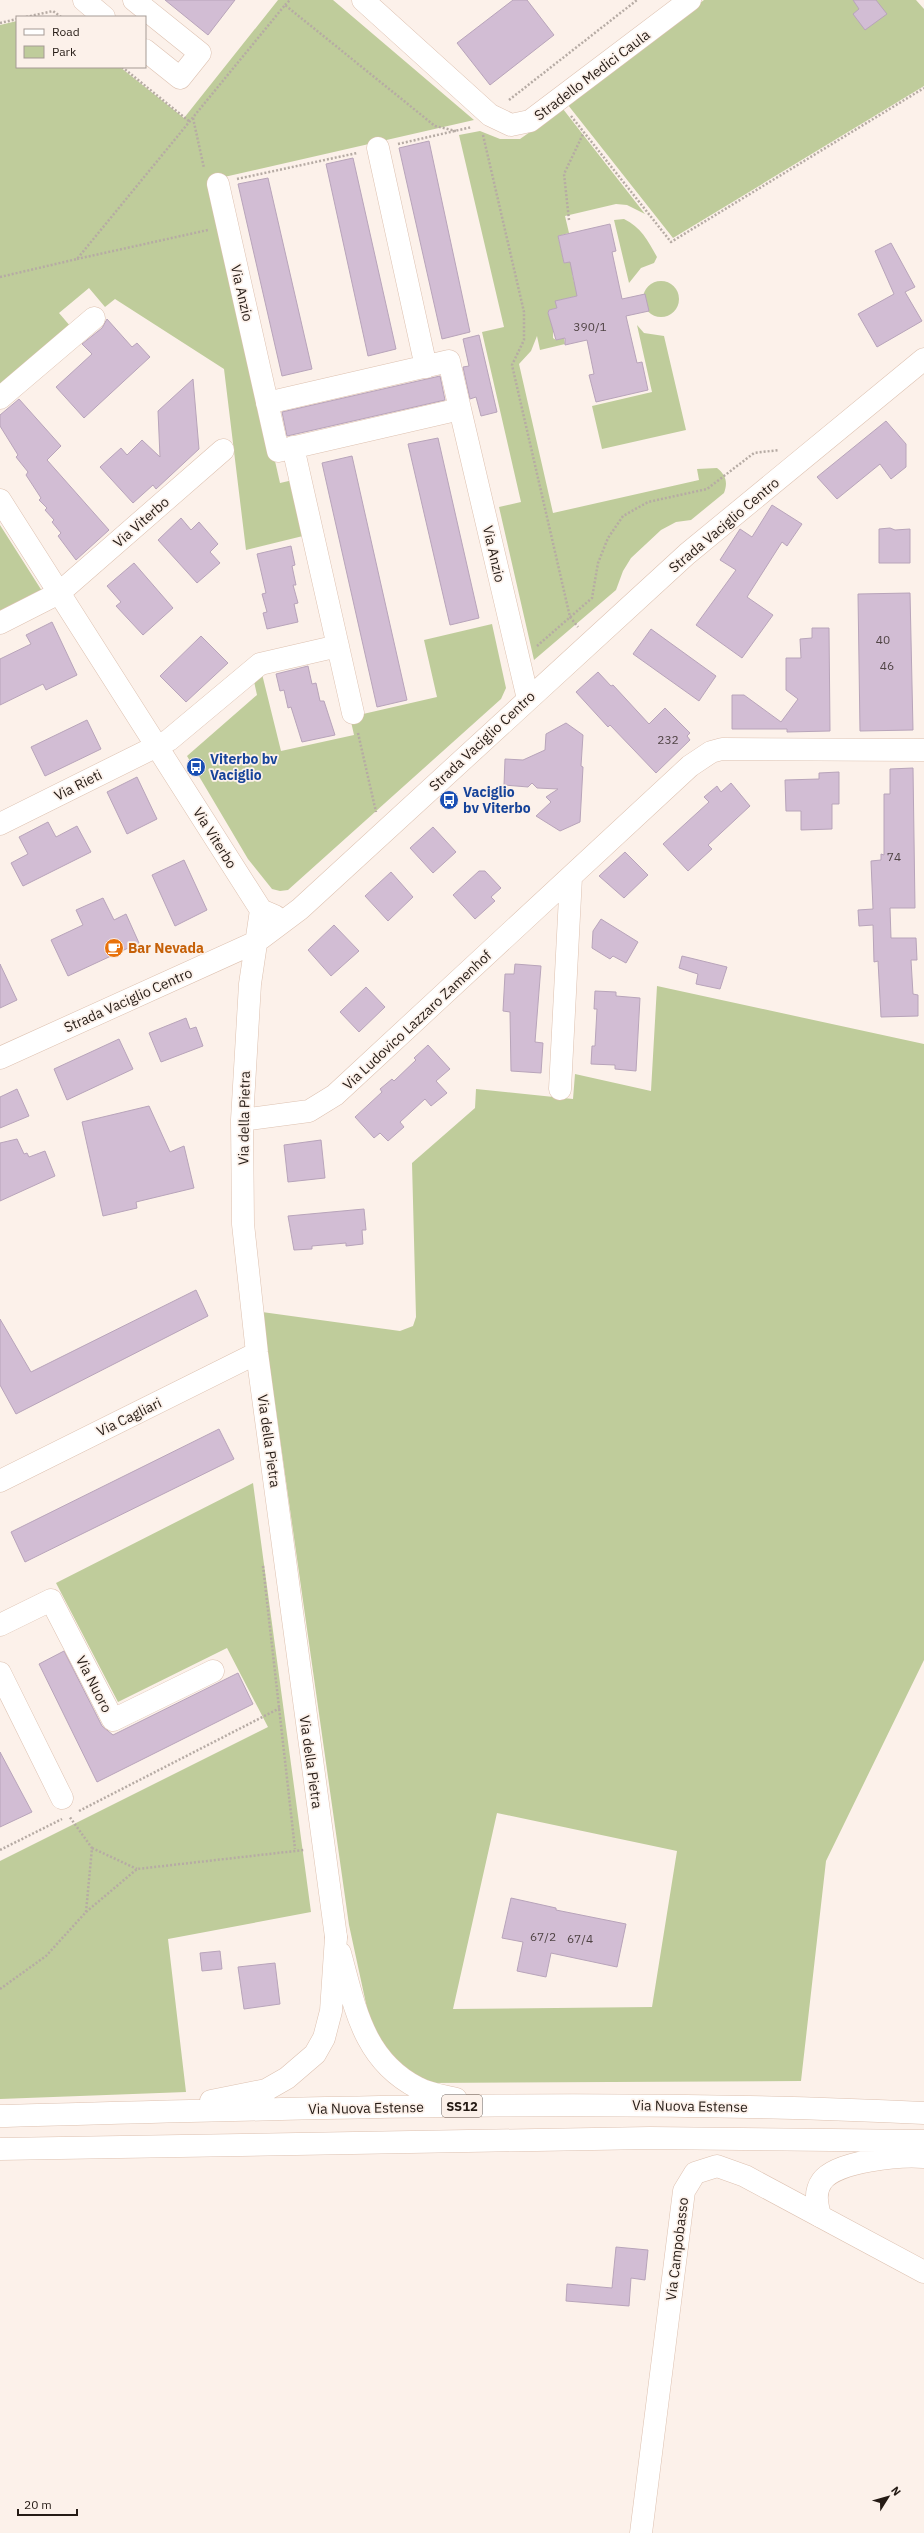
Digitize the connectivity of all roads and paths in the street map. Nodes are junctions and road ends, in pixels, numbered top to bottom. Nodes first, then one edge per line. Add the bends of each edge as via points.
1 (84, 0) edge
2 (134, 0) edge
3 (290, 0) edge
4 (364, 0) edge
5 (637, 0) edge
6 (690, 0) edge
7 (285, 6) junction
8 (30, 16) edge
9 (60, 16) edge
10 (103, 16) edge
11 (16, 19) edge
12 (0, 23) edge
13 (146, 51) edge
14 (123, 68) edge
15 (924, 88) edge
16 (559, 100) junction
17 (503, 105) dead end
18 (193, 118) junction
19 (190, 122) junction
20 (475, 126) dead end
21 (482, 130) dead end
22 (457, 131) junction
23 (584, 132) junction
24 (378, 148) junction
25 (218, 184) junction
26 (569, 220) dead end
27 (211, 230) dead end
28 (77, 259) junction
29 (0, 277) edge
30 (94, 318) dead end
31 (924, 359) edge
32 (426, 366) junction
33 (0, 398) edge
34 (267, 403) junction
35 (460, 409) junction
36 (293, 447) junction
37 (223, 450) dead end
38 (806, 456) junction
39 (0, 500) edge
40 (59, 593) junction
41 (570, 617) junction
42 (0, 623) edge
43 (591, 643) junction
44 (338, 646) junction
45 (517, 654) junction
46 (528, 699) junction
47 (353, 713) joint
48 (156, 746) junction
49 (924, 750) edge
50 (383, 811) dead end
51 (0, 824) edge
52 (571, 877) junction
53 (261, 910) junction
54 (286, 920) junction
55 (256, 942) junction
56 (0, 1058) edge
57 (560, 1089) dead end
58 (242, 1120) junction
59 (257, 1353) junction
60 (0, 1481) edge
61 (262, 1559) dead end
62 (0, 1625) edge
63 (213, 1671) dead end
64 (0, 1673) edge
65 (280, 1708) junction
66 (65, 1807) junction
67 (92, 1848) junction
68 (295, 1849) junction
69 (0, 1850) edge
70 (324, 1852) junction
71 (137, 1869) junction
72 (86, 1912) junction
73 (336, 1937) junction
74 (0, 1989) edge
75 (482, 2105) junction
76 (153, 2112) junction
77 (924, 2114) edge
78 (0, 2116) edge
79 (924, 2141) edge
80 (0, 2149) edge
81 (924, 2157) edge
82 (820, 2216) junction
83 (924, 2272) edge
84 (641, 2533) edge

1 - 10 main road
2 - 13 main road via 200,53 180,78
3 - 7 path
4 - 16 main road, Stradello Medici Caula via 490,115 511,125 530,121
5 - 17 path
6 - 16 main road, Stradello Medici Caula
7 - 18 path
7 - 22 path via 435,126
8 - 9 path via 53,11
11 - 12 path
14 - 19 path
15 - 23 path via 671,242
16 - 23 path
18 - 19 path
18 - 25 path via 208,186
19 - 28 path
20 - 22 path
21 - 41 path via 524,312 524,340 512,364
22 - 24 path
23 - 26 path via 564,174
24 - 25 path
24 - 32 main road
25 - 34 main road, Via Anzio
27 - 28 path
28 - 29 path
30 - 33 main road
31 - 38 main road, Strada Vaciglio Centro
32 - 34 main road, Via Anzio
32 - 35 main road, Via Anzio via 449,361
34 - 36 main road, Via Anzio via 278,451
35 - 36 main road, Via Anzio
35 - 45 main road, Via Anzio
36 - 44 main road
37 - 40 main road, Via Viterbo
38 - 41 path via 775,450 754,453 707,488 648,502 623,516 608,538 598,563 592,598
38 - 43 main road, Strada Vaciglio Centro via 687,554
39 - 40 main road, Via Viterbo
40 - 42 main road
40 - 48 main road, Via Viterbo
41 - 43 path
41 - 45 path via 531,650
43 - 46 main road, Strada Vaciglio Centro
44 - 47 main road
44 - 48 main road via 260,664 169,740
45 - 46 main road, Via Anzio
46 - 54 main road, Strada Vaciglio Centro
47 - 50 path via 377,816
48 - 51 main road, Via Rieti
48 - 53 main road, Via Viterbo
49 - 52 main road, Via Ludovico Lazzaro Zamenhof via 722,749 711,752 690,766
52 - 57 main road
52 - 58 main road, Via Ludovico Lazzaro Zamenhof via 324,1104 309,1112
53 - 54 main road
53 - 55 main road
54 - 55 main road, Strada Vaciglio Centro
55 - 56 main road, Strada Vaciglio Centro
55 - 58 main road, Via della Pietra via 250,984
58 - 59 main road, Via della Pietra via 243,1224
59 - 60 main road, Via Cagliari
59 - 70 main road, Via della Pietra
61 - 65 path
62 - 63 main road, Via Nuoro via 50,1600 113,1720
64 - 66 main road
65 - 66 path
65 - 68 path
66 - 67 path
66 - 69 path
67 - 71 path
67 - 72 path
68 - 70 path
68 - 71 path
70 - 73 main road, Via della Pietra
71 - 72 path
72 - 74 path via 46,1956
73 - 75 main road via 360,2026 377,2054 392,2071 418,2089
73 - 76 main road via 331,2011 324,2038 315,2054 287,2078 266,2090
75 - 76 main road, Via Nuova Estense / SS12
75 - 77 main road, Via Nuova Estense / SS12 via 685,2105
76 - 78 main road, Via Nuova Estense / SS12
79 - 80 main road via 650,2138
81 - 82 main road via 909,2156 846,2165 822,2180 816,2198
82 - 83 main road, Via Campobasso
82 - 84 main road, Via Campobasso via 745,2176 717,2166 695,2173 684,2191

